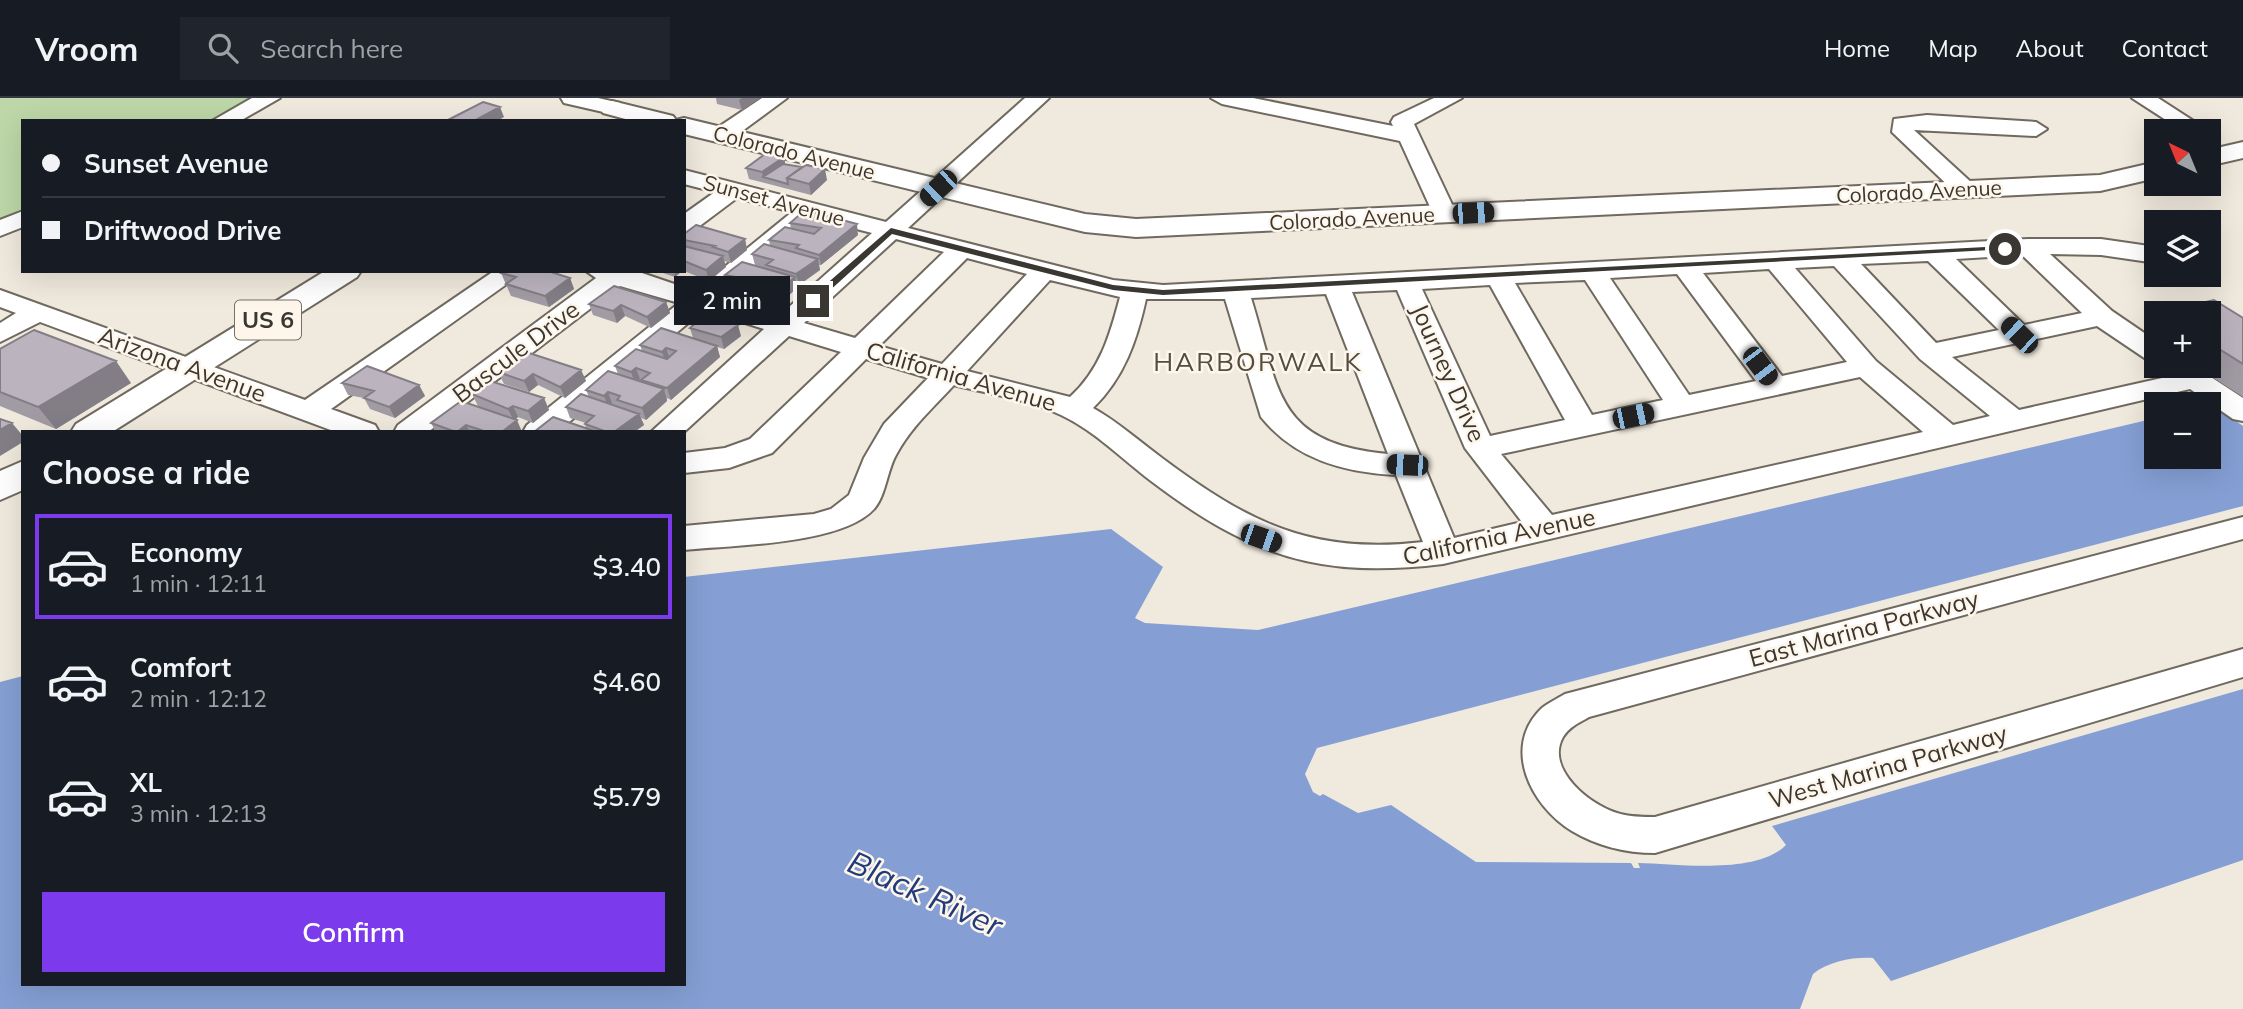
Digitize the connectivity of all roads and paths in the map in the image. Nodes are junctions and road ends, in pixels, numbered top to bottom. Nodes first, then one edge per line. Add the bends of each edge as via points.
1 (269, 98) edge
2 (572, 98) edge
3 (776, 98) edge
4 (1038, 98) edge
5 (1222, 98) edge
6 (1451, 98) edge
7 (2143, 98) edge
8 (611, 109) edge
9 (227, 119) edge
10 (655, 119) edge
11 (2179, 119) edge
12 (686, 126) edge
13 (2036, 129) dead end
14 (722, 135) junction
15 (1408, 136) junction
16 (2144, 173) edge
17 (686, 178) edge
18 (938, 188) junction
19 (1965, 189) junction
20 (733, 190) junction
21 (810, 210) junction
22 (1446, 215) junction
23 (21, 219) edge
24 (686, 225) edge
25 (0, 229) edge
26 (891, 231) junction
27 (2028, 247) junction
28 (962, 249) junction
29 (1936, 253) junction
30 (2144, 253) edge
31 (1841, 258) junction
32 (1775, 261) junction
33 (1684, 266) junction
34 (1044, 271) junction
35 (1592, 271) junction
36 (343, 273) edge
37 (509, 273) edge
38 (613, 273) edge
39 (1498, 276) junction
40 (1406, 281) junction
41 (1336, 285) junction
42 (1135, 291) junction
43 (1236, 291) junction
44 (0, 298) edge
45 (699, 301) junction
46 (38, 312) junction
47 (2102, 317) junction
48 (785, 326) junction
49 (81, 328) junction
50 (0, 334) edge
51 (2019, 335) junction
52 (2144, 345) edge
53 (46, 347) edge
54 (862, 349) junction
55 (1930, 353) junction
56 (1866, 367) junction
57 (191, 368) junction
58 (948, 375) junction
59 (2164, 378) edge
60 (2194, 378) edge
61 (1775, 386) junction
62 (1682, 405) junction
63 (1074, 409) junction
64 (309, 411) junction
65 (2243, 412) edge
66 (2014, 421) junction
67 (1584, 427) junction
68 (91, 430) edge
69 (359, 430) edge
70 (412, 430) edge
71 (540, 430) edge
72 (668, 430) edge
73 (1947, 436) junction
74 (1480, 448) junction
75 (686, 463) edge
76 (1407, 465) junction
77 (21, 474) edge
78 (0, 488) edge
79 (2243, 528) edge
80 (1545, 529) junction
81 (686, 538) edge
82 (1443, 552) junction
83 (2243, 663) edge
84 (1547, 780) joint

1 - 9 street
2 - 8 street
3 - 14 street
4 - 18 street
5 - 15 street
6 - 15 street via 1402,122
7 - 11 street
8 - 10 main road
12 - 14 main road, Colorado Avenue
13 - 19 street via 1902,124 1903,132
14 - 18 main road, Colorado Avenue
15 - 22 street
16 - 19 main road, Colorado Avenue via 2100,183
17 - 20 street, Sunset Avenue
18 - 22 main road, Colorado Avenue via 1085,223 1136,228
18 - 26 street
19 - 22 main road, Colorado Avenue
20 - 21 street, Sunset Avenue
20 - 24 street
21 - 26 street, Sunset Avenue
21 - 45 street
23 - 25 street
26 - 28 street, Sunset Avenue
26 - 48 street
27 - 29 street, Sunset Avenue
27 - 30 street, Sunset Avenue via 2086,246
27 - 47 street
28 - 34 street, Sunset Avenue
28 - 54 street
29 - 31 street, Sunset Avenue
29 - 51 street
31 - 32 street, Sunset Avenue
31 - 55 street
32 - 33 street, Sunset Avenue
32 - 56 street
33 - 35 street, Sunset Avenue
33 - 61 street
34 - 42 street, Sunset Avenue
34 - 58 street
35 - 39 street, Sunset Avenue
35 - 62 street
36 - 57 main road, US 6
37 - 64 street
38 - 45 street, California Avenue
38 - 70 street, Bascule Drive
39 - 40 street, Sunset Avenue
39 - 67 street
40 - 41 street, Sunset Avenue
40 - 74 street, Journey Drive
41 - 43 street, Sunset Avenue
41 - 76 street
42 - 43 street, Sunset Avenue
42 - 63 street via 1114,364 1100,386
43 - 76 street via 1271,410 1283,425 1338,457
44 - 46 street, Arizona Avenue
45 - 48 street, California Avenue
45 - 71 street
46 - 49 street, Arizona Avenue
46 - 50 street
47 - 51 street
47 - 52 street
48 - 54 street, California Avenue
48 - 72 street
49 - 53 street
49 - 57 street, Arizona Avenue
51 - 55 street
54 - 58 street, California Avenue
54 - 75 street via 761,446 729,458
55 - 66 street
56 - 61 street
56 - 73 street
57 - 64 street, Arizona Avenue
57 - 68 main road, US 6
58 - 63 street, California Avenue
58 - 81 street via 889,439 863,501 849,513 829,522
59 - 66 street, California Avenue
60 - 65 street
61 - 62 street
62 - 67 street
63 - 82 street, California Avenue via 1193,498 1261,538 1299,550 1353,557 1388,559
64 - 69 street, Arizona Avenue
66 - 73 street, California Avenue
67 - 74 street
73 - 80 street, California Avenue
74 - 80 street, Journey Drive
76 - 82 street
77 - 78 main road
79 - 84 street, East Marina Parkway via 1578,705 1561,712 1546,727 1539,743
80 - 82 street, California Avenue
83 - 84 street, West Marina Parkway via 1655,835 1605,828 1580,815

